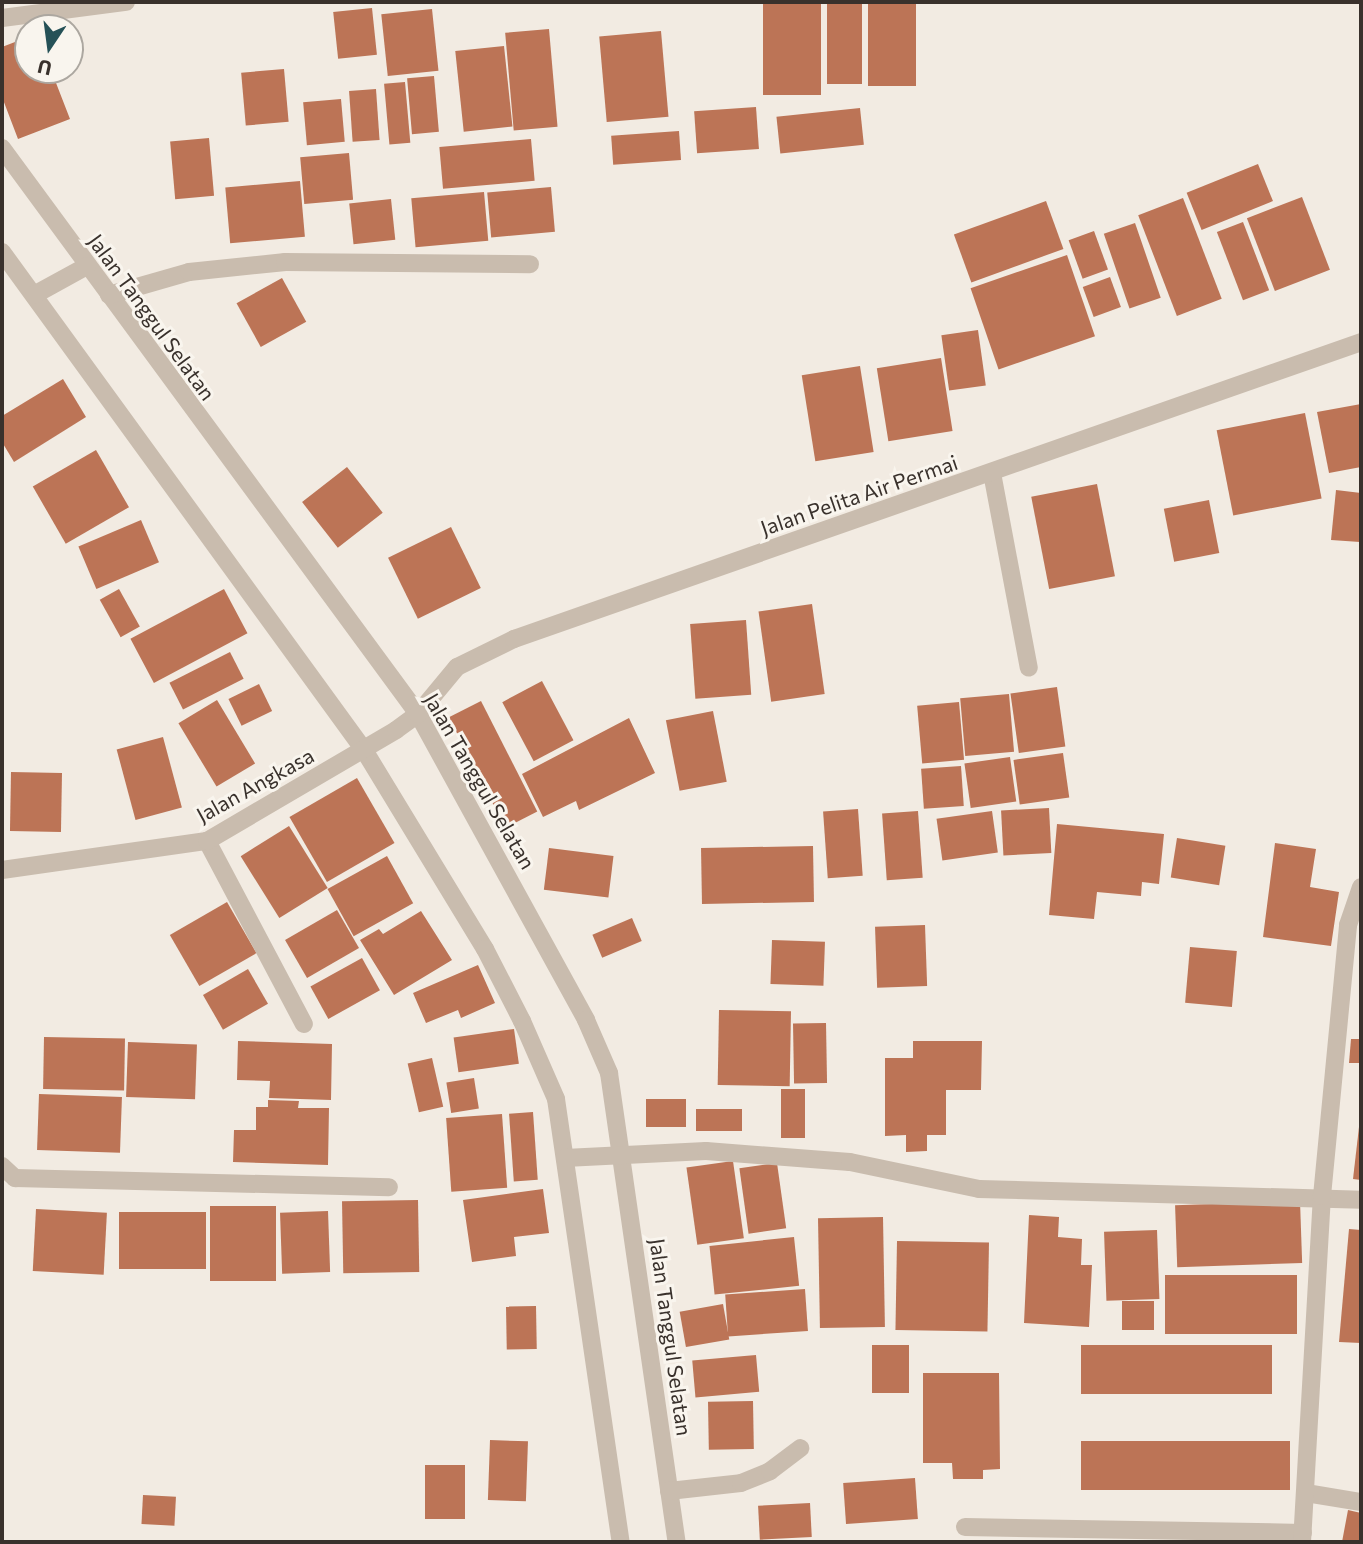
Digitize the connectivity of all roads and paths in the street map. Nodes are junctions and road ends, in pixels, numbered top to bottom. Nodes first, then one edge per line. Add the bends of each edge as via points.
1 (126, 2) edge
2 (79, 3) edge
3 (2, 18) edge
4 (2, 148) edge
5 (2, 252) edge
6 (530, 264) dead end
7 (87, 266) junction
8 (34, 295) junction
9 (109, 295) junction
10 (1361, 342) edge
11 (992, 473) junction
12 (1029, 668) dead end
13 (418, 714) junction
14 (396, 730) joint
15 (369, 746) junction
16 (207, 841) junction
17 (2, 870) edge
18 (1361, 887) edge
19 (304, 1024) dead end
20 (623, 1155) junction
21 (565, 1158) junction
22 (2, 1166) edge
23 (389, 1187) dead end
24 (1322, 1196) junction
25 (1361, 1200) edge
26 (800, 1448) dead end
27 (669, 1491) junction
28 (1306, 1493) junction
29 (1361, 1502) edge
30 (965, 1527) dead end
31 (1303, 1538) edge
32 (621, 1542) edge
33 (677, 1542) edge

1 - 2 street
2 - 3 street
4 - 7 street, Jalan Tanggul Selatan
5 - 8 street
6 - 9 street via 285,262 189,272
7 - 8 street
7 - 9 street, Jalan Tanggul Selatan
8 - 15 street
9 - 13 street, Jalan Tanggul Selatan
10 - 11 street, Jalan Pelita Air Permai
11 - 12 street
11 - 13 street, Jalan Pelita Air Permai via 514,639 457,667
13 - 14 street, Jalan Pelita Air Permai
13 - 20 street, Jalan Tanggul Selatan via 586,1020 609,1073
14 - 15 street, Jalan Angkasa
15 - 16 street, Jalan Angkasa
15 - 21 street via 522,1021 556,1099
16 - 17 street, Jalan Angkasa
16 - 19 street
18 - 24 street via 1348,925
20 - 21 street
20 - 24 street via 706,1151 850,1162 979,1189
20 - 27 street, Jalan Tanggul Selatan
21 - 32 street
22 - 23 street via 15,1178
24 - 25 street
24 - 28 street
26 - 27 street via 770,1471 741,1483
27 - 33 street, Jalan Tanggul Selatan
28 - 29 street
28 - 31 street
30 - 31 street

